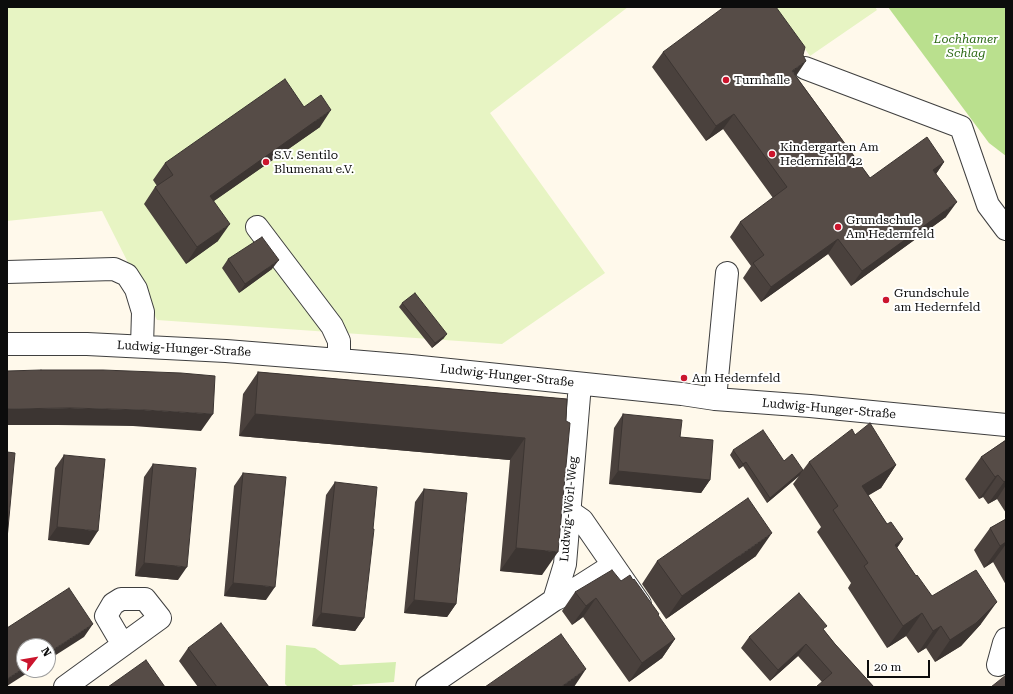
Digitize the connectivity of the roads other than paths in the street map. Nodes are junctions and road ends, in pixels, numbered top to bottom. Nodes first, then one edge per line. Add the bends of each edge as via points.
1 (805, 68) edge
2 (257, 227) dead end
3 (1006, 229) edge
4 (7, 272) edge
5 (727, 273) dead end
6 (7, 344) edge
7 (142, 346) junction
8 (339, 360) junction
9 (580, 384) junction
10 (715, 398) junction
11 (1006, 425) edge
12 (569, 512) junction
13 (613, 565) junction
14 (554, 600) junction
15 (654, 623) edge
16 (1006, 639) edge
17 (123, 645) dead end
18 (998, 665) dead end
19 (65, 687) edge
20 (426, 687) edge

1 - 3 street via 961,127 988,205
2 - 8 street via 332,326 339,341
4 - 7 street via 114,269 127,275 136,289 143,312
5 - 10 street
6 - 7 street, Ludwig-Hunger-Straße
7 - 8 street, Ludwig-Hunger-Straße
8 - 9 street, Ludwig-Hunger-Straße
9 - 10 street, Ludwig-Hunger-Straße
9 - 12 street, Ludwig-Wörl-Weg
10 - 11 street, Ludwig-Hunger-Straße
12 - 13 street via 582,520
12 - 14 street, Ludwig-Wörl-Weg via 565,564
13 - 14 street via 569,594
13 - 15 street
14 - 20 street
16 - 18 street
17 - 19 street

